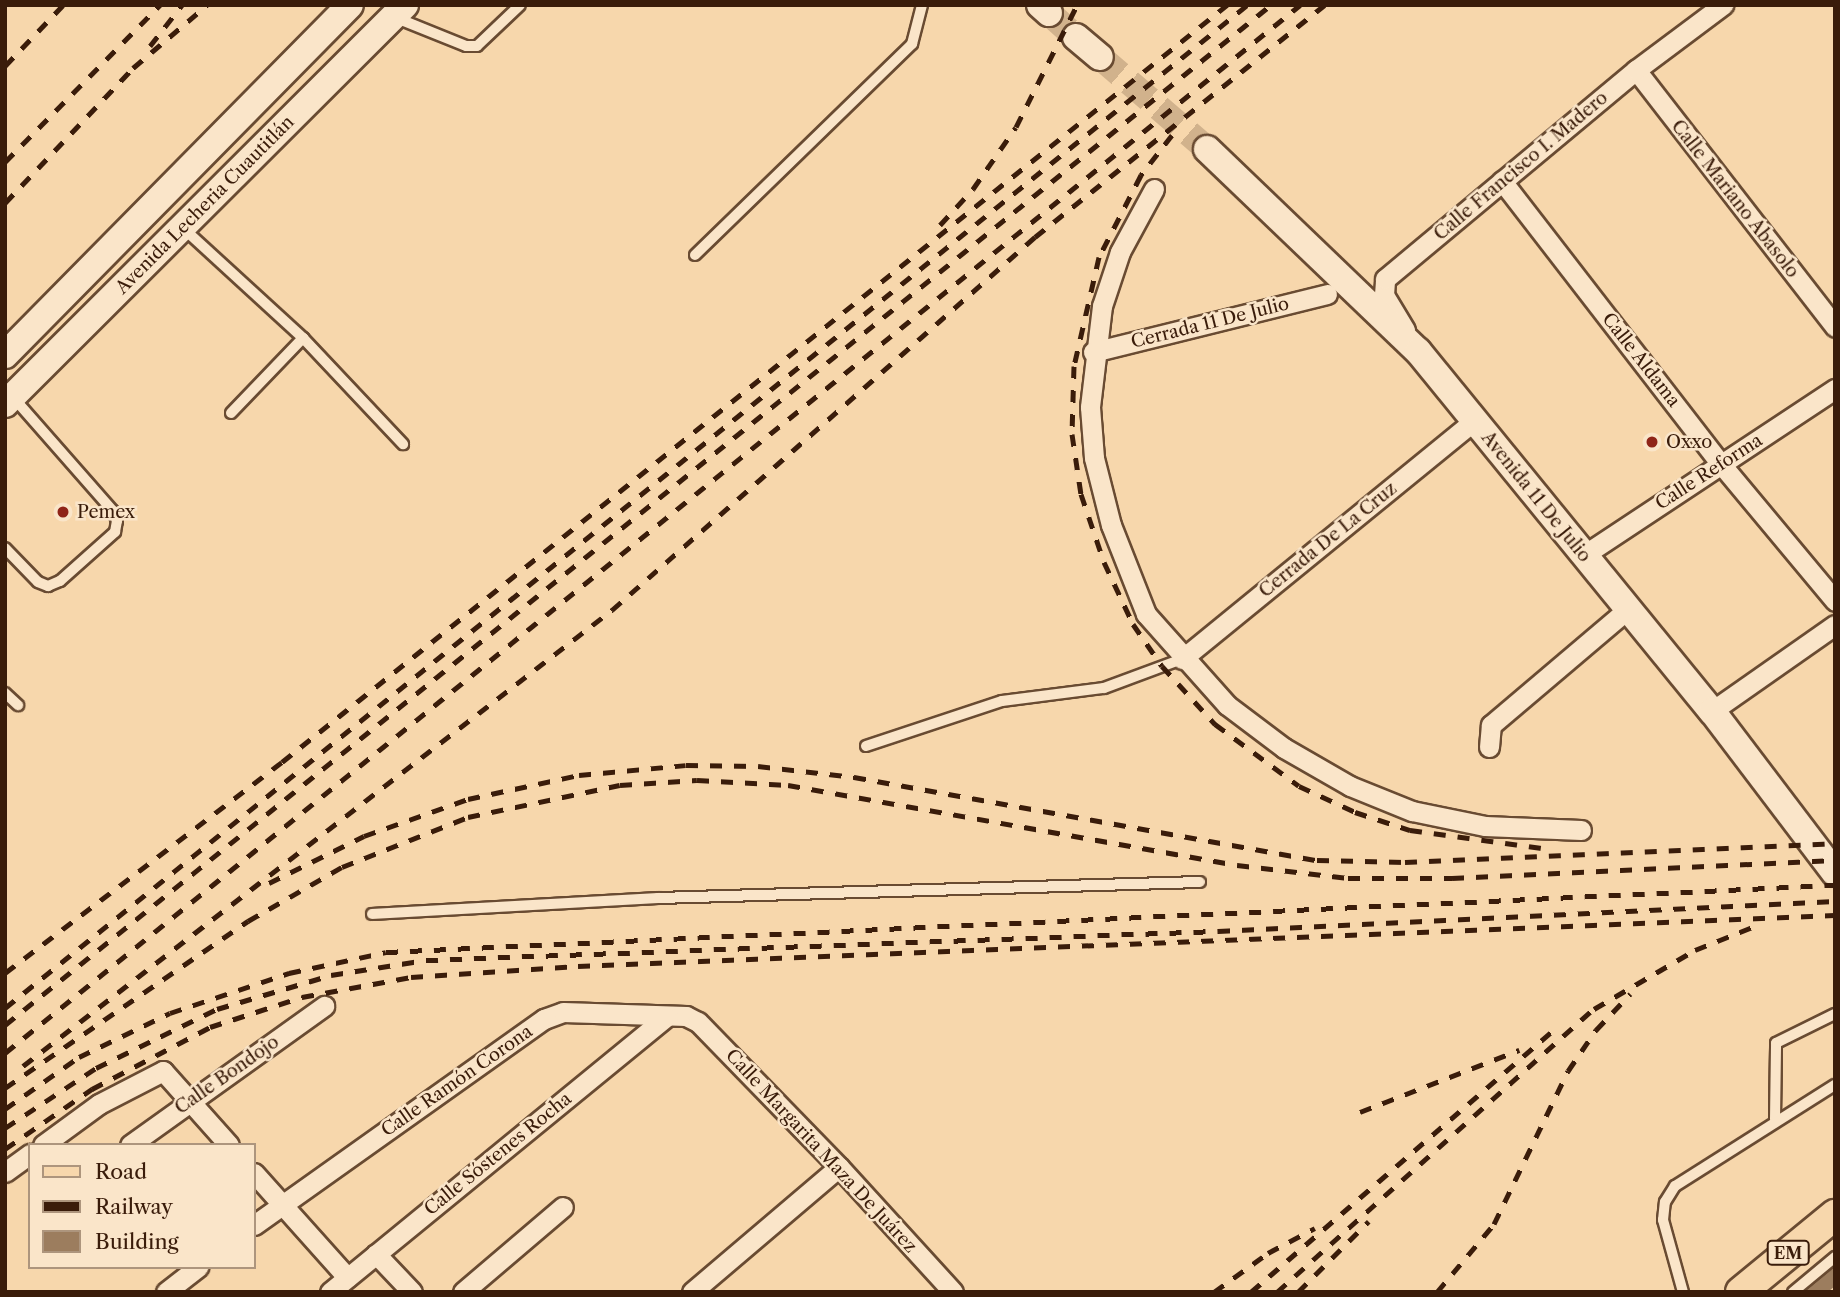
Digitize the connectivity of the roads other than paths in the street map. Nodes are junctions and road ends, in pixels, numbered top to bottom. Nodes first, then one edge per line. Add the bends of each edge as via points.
1 (350, 5) edge
2 (520, 5) edge
3 (922, 5) edge
4 (1723, 5) edge
5 (399, 11) edge
6 (1076, 37) tunnel mouth
7 (1100, 57) tunnel mouth
8 (1636, 71) junction
9 (1207, 149) tunnel mouth
10 (1502, 181) junction
11 (1154, 189) dead end
12 (182, 227) junction
13 (695, 255) dead end
14 (1327, 294) dead end
15 (1835, 327) edge
16 (303, 338) junction
17 (1418, 351) junction
18 (1093, 352) junction
19 (5, 355) edge
20 (1835, 389) edge
21 (9, 400) edge
22 (232, 413) dead end
23 (1474, 421) junction
24 (404, 444) dead end
25 (1721, 464) junction
26 (5, 548) edge
27 (1584, 555) junction
28 (1835, 601) edge
29 (1628, 609) junction
30 (1835, 625) edge
31 (1182, 659) junction
32 (5, 693) edge
33 (18, 705) dead end
34 (1712, 711) junction
35 (866, 746) dead end
36 (1489, 747) dead end
37 (1581, 830) dead end
38 (1835, 873) edge
39 (1200, 882) dead end
40 (372, 914) dead end
41 (324, 1006) dead end
42 (1835, 1014) edge
43 (686, 1016) joint
44 (666, 1017) junction
45 (1835, 1085) edge
46 (189, 1100) junction
47 (1775, 1119) junction
48 (46, 1143) edge
49 (133, 1143) edge
50 (227, 1143) edge
51 (28, 1155) edge
52 (839, 1167) junction
53 (5, 1172) edge
54 (256, 1174) edge
55 (282, 1204) junction
56 (563, 1206) dead end
57 (1835, 1215) edge
58 (256, 1224) edge
59 (376, 1254) junction
60 (1835, 1257) edge
61 (195, 1269) edge
62 (348, 1277) junction
63 (166, 1292) edge
64 (330, 1292) edge
65 (412, 1292) edge
66 (463, 1292) edge
67 (692, 1292) edge
68 (953, 1292) edge
69 (1683, 1292) edge
70 (1741, 1292) edge
71 (1793, 1292) edge

1 - 19 main road, Avenida Lecheria Cuautitlán
2 - 5 lane via 477,46 466,46
3 - 13 lane via 921,23 912,44
4 - 8 street, Calle Francisco I. Madero
5 - 12 main road, Avenida Lecheria Cuautitlán
6 - 7 main road
8 - 10 street, Calle Francisco I. Madero
8 - 15 street, Calle Mariano Abasolo
9 - 17 main road, Avenida 11 De Julio
10 - 17 street, Calle Francisco I. Madero via 1385,279 1384,295
10 - 25 street, Calle Aldama
11 - 18 street via 1120,252
12 - 16 lane
12 - 21 main road, Avenida Lecheria Cuautitlán
14 - 18 street, Cerrada 11 De Julio
16 - 22 lane
16 - 24 lane
17 - 23 main road, Avenida 11 De Julio
18 - 31 street via 1090,407 1094,458 1111,525 1146,614
20 - 25 street, Calle Reforma
21 - 26 lane via 113,511 117,521 115,532 60,581 48,586 38,582
23 - 27 main road, Avenida 11 De Julio
23 - 31 street, Cerrada De La Cruz
25 - 27 street, Calle Reforma
25 - 28 street, Calle Aldama
27 - 29 main road, Avenida 11 De Julio
29 - 34 main road, Avenida 11 De Julio
29 - 36 street via 1491,725
30 - 34 street
31 - 35 lane via 1104,688 1002,701
31 - 37 street via 1227,705 1284,748 1350,786 1412,811 1485,826
32 - 33 lane
34 - 38 main road, Avenida 11 De Julio
39 - 40 lane via 657,898
41 - 46 street, Calle Bondojo
42 - 47 lane via 1776,1043
43 - 44 street, Calle Ramón Corona
43 - 52 street, Calle Margarita Maza De Juárez via 698,1022
44 - 55 street, Calle Ramón Corona via 564,1012 544,1019
44 - 59 street, Calle Sóstenes Rocha
45 - 47 lane
46 - 48 street via 163,1071 99,1104
46 - 49 street, Calle Bondojo
46 - 50 street
47 - 69 lane via 1675,1186 1665,1202 1663,1220
51 - 53 street
52 - 67 street
52 - 68 street, Calle Margarita Maza De Juárez
54 - 55 street
55 - 58 street, Calle Ramón Corona
55 - 62 street
56 - 66 street
57 - 70 main road, EM
59 - 62 street, Calle Sóstenes Rocha
59 - 65 street
60 - 71 lane
61 - 63 street
62 - 64 street, Calle Sóstenes Rocha

